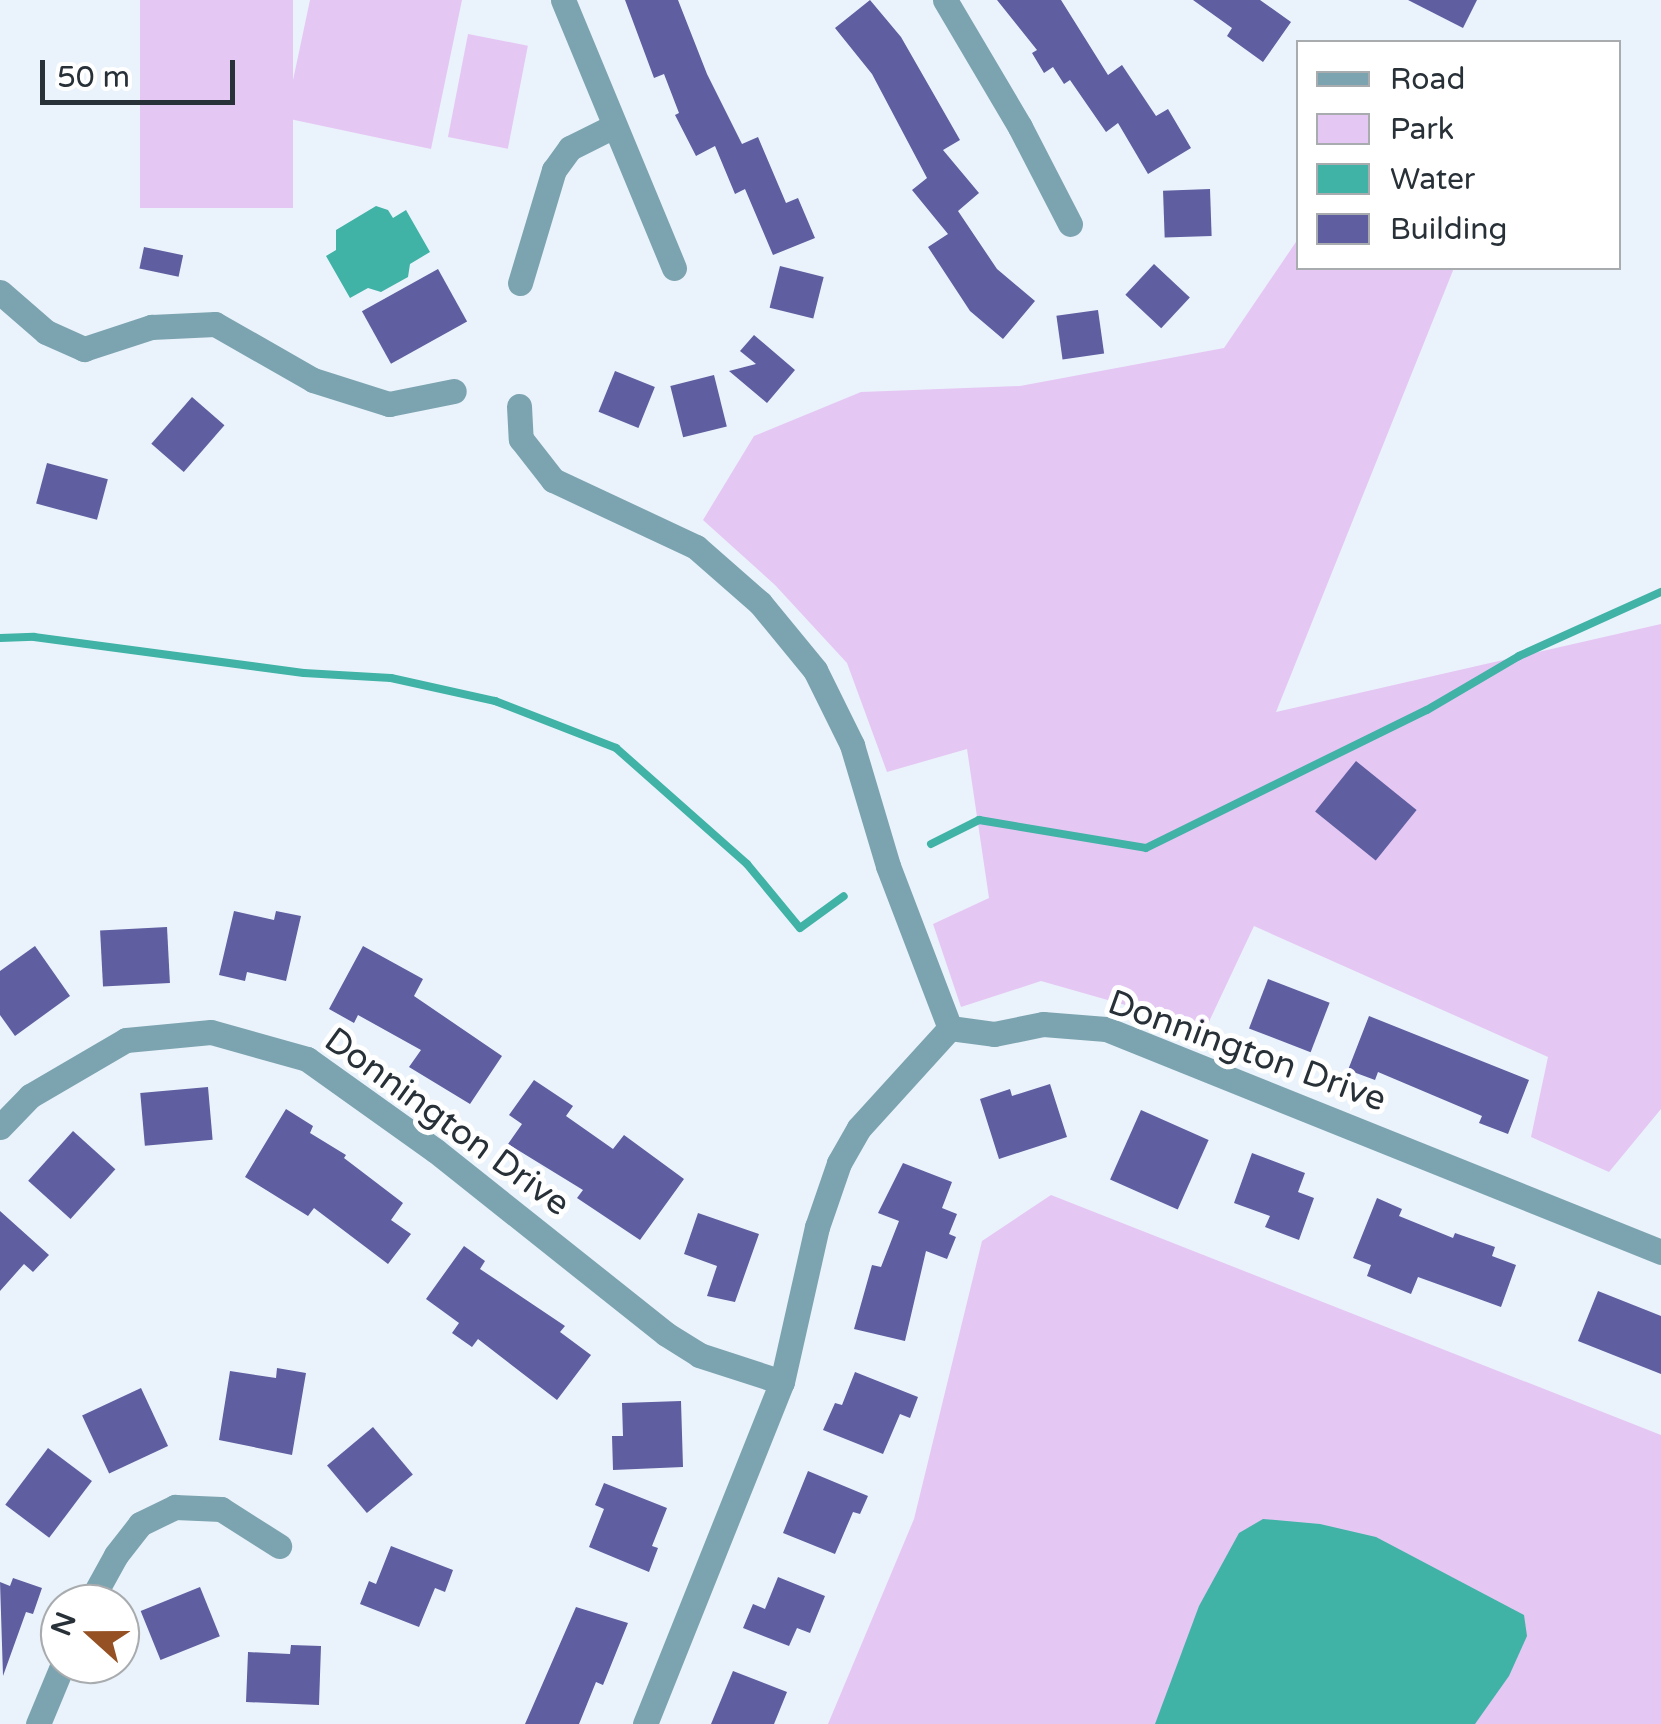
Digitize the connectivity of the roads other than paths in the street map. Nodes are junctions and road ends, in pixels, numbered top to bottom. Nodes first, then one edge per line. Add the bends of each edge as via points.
1 (563, 0) edge
2 (945, 0) edge
3 (614, 126) junction
4 (1070, 224) dead end
5 (674, 268) dead end
6 (520, 283) dead end
7 (0, 292) edge
8 (454, 391) dead end
9 (519, 406) dead end
10 (950, 1028) junction
11 (0, 1127) edge
12 (1661, 1252) edge
13 (782, 1382) junction
14 (279, 1546) dead end
15 (99, 1584) edge
16 (55, 1684) edge
17 (38, 1724) edge
18 (645, 1724) edge

1 - 3 street
2 - 4 street
3 - 5 street
3 - 6 street via 570,148 554,170
7 - 8 street via 46,332 84,349 151,327 216,324 313,380 389,404
9 - 10 street via 521,439 553,480 696,547 760,603 815,670 852,745 888,866
10 - 12 street, Donnington Drive via 994,1034 1042,1024 1106,1029
10 - 13 street via 860,1128 839,1162
11 - 13 street, Donnington Drive via 30,1096 126,1040 211,1032 307,1058 666,1334 699,1355
13 - 18 street
14 - 15 street via 221,1510 174,1507 140,1524
16 - 17 street

